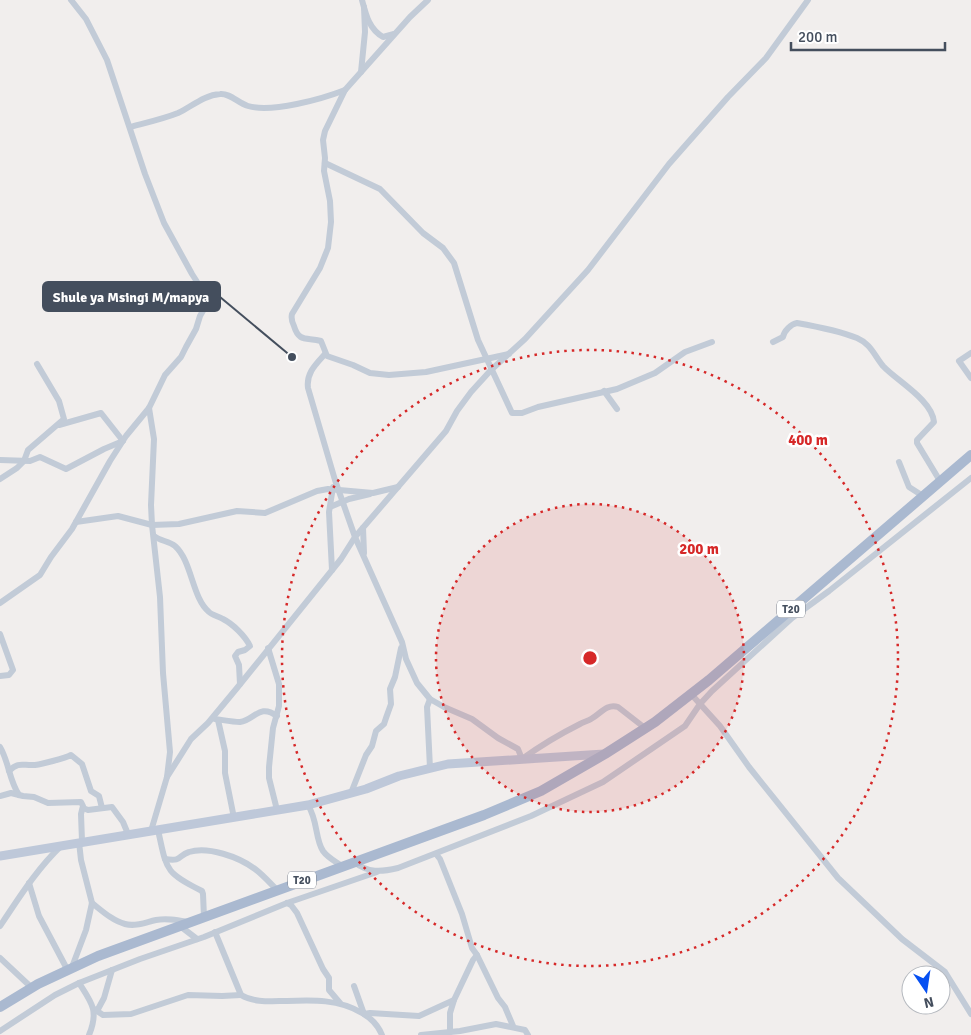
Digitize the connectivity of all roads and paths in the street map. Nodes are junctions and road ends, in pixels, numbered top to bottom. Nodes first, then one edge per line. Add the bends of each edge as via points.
1 (71, 0) edge
2 (428, 0) edge
3 (808, 0) edge
4 (363, 3) edge
5 (395, 34) junction
6 (361, 72) junction
7 (346, 90) junction
8 (130, 127) junction
9 (324, 163) junction
10 (712, 342) dead end
11 (773, 342) dead end
12 (971, 353) edge
13 (325, 354) junction
14 (508, 354) junction
15 (486, 358) junction
16 (37, 364) dead end
17 (491, 370) junction
18 (971, 378) edge
19 (604, 391) junction
20 (149, 408) junction
21 (616, 409) dead end
22 (59, 425) junction
23 (123, 441) junction
24 (971, 455) edge
25 (0, 460) edge
26 (24, 461) junction
27 (899, 462) dead end
28 (971, 478) edge
29 (0, 479) edge
30 (940, 482) junction
31 (398, 487) junction
32 (335, 489) junction
33 (373, 493) junction
34 (923, 496) junction
35 (342, 502) junction
36 (330, 508) junction
37 (76, 522) junction
38 (152, 525) junction
39 (363, 528) junction
40 (154, 536) junction
41 (355, 537) junction
42 (365, 559) junction
43 (332, 570) junction
44 (0, 603) edge
45 (0, 634) edge
46 (402, 642) junction
47 (268, 648) junction
48 (0, 676) edge
49 (240, 684) junction
50 (691, 694) junction
51 (430, 699) junction
52 (700, 704) junction
53 (277, 716) junction
54 (214, 719) junction
55 (645, 728) junction
56 (0, 747) edge
57 (605, 754) junction
58 (522, 759) junction
59 (430, 768) junction
60 (9, 771) junction
61 (167, 777) junction
62 (351, 793) junction
63 (19, 795) junction
64 (0, 796) edge
65 (308, 805) junction
66 (83, 808) junction
67 (102, 808) junction
68 (277, 810) junction
69 (234, 818) junction
70 (155, 830) junction
71 (128, 834) junction
72 (81, 842) junction
73 (62, 845) junction
74 (436, 854) junction
75 (0, 856) edge
76 (165, 859) junction
77 (353, 862) junction
78 (342, 866) junction
79 (377, 872) junction
80 (29, 883) junction
81 (277, 890) junction
82 (92, 903) junction
83 (287, 903) junction
84 (204, 917) junction
85 (184, 924) junction
86 (0, 926) edge
87 (215, 932) junction
88 (197, 939) junction
89 (477, 955) junction
90 (0, 958) edge
91 (70, 968) junction
92 (112, 970) junction
93 (80, 983) junction
94 (354, 986) dead end
95 (31, 987) junction
96 (241, 995) junction
97 (454, 1000) junction
98 (340, 1004) junction
99 (0, 1007) edge
100 (96, 1010) junction
101 (364, 1014) junction
102 (971, 1014) edge
103 (513, 1026) junction
104 (0, 1031) edge
105 (450, 1032) junction
106 (89, 1035) edge
107 (382, 1035) edge
108 (421, 1035) edge
109 (528, 1035) edge

1 - 8 street via 86,19 107,60
2 - 5 street
3 - 14 street via 766,58 669,164 588,270
4 - 5 street via 368,20 378,34 383,37
4 - 6 street via 366,32
5 - 6 street
6 - 7 street
7 - 8 street via 322,98 269,107 248,106 220,94 196,102 178,113
7 - 9 street via 323,136
8 - 20 street via 164,223 208,300 181,357 165,375
9 - 13 street via 331,222 328,248 320,268 291,316 297,335 320,341
9 - 15 street via 380,189 448,254 454,263
10 - 19 street via 685,352 656,374
11 - 30 street via 783,338 790,326 797,322 853,337 869,345 882,365 920,398 933,417 934,422 917,443
12 - 18 street via 959,361
13 - 15 street via 370,373 389,375 426,372
13 - 32 street via 312,369 308,385
14 - 15 street
14 - 17 street
15 - 17 street
16 - 22 street via 60,406 64,419
17 - 19 street via 514,414
17 - 31 street via 461,404 446,431
19 - 21 street
20 - 23 street
20 - 38 street via 154,439
22 - 23 street via 101,413
22 - 26 street via 28,450
23 - 26 street via 66,469 40,457
23 - 37 street
24 - 30 main road, T20
25 - 26 street
26 - 29 street
27 - 34 street via 909,487
28 - 52 street via 792,618
30 - 34 main road, T20
31 - 33 street
31 - 39 street
32 - 33 street
32 - 35 street
32 - 36 street
32 - 38 street via 318,491 264,513 237,511 194,522
33 - 35 street
34 - 50 main road, T20
35 - 36 street
35 - 41 street
36 - 43 street
37 - 38 street via 118,516
37 - 44 street via 40,575
38 - 40 street
39 - 41 street
39 - 42 street
40 - 49 street via 176,546 208,612 226,620 246,638 250,646 235,656
40 - 61 street via 169,731
41 - 42 street
41 - 43 street
42 - 46 street
43 - 47 street
45 - 48 street via 13,670 9,675
46 - 51 street via 417,683
46 - 62 street via 384,724 376,732
47 - 49 street
47 - 53 street via 279,684
49 - 54 street
50 - 52 street
50 - 55 main road, T20
51 - 58 street via 470,718 516,748
51 - 59 street via 427,707
52 - 74 street via 685,726 604,782
52 - 102 street via 838,878 902,939 945,972
53 - 54 street via 263,711 241,721
53 - 68 street via 269,767
54 - 61 street via 191,739
54 - 69 street via 224,751
55 - 57 main road, T20
55 - 58 street via 613,706
56 - 60 street
57 - 58 street
57 - 77 main road, T20 via 541,791
58 - 59 street
59 - 62 street
60 - 63 street
60 - 67 street via 20,764 39,764 71,755 82,764 91,791 99,796
61 - 70 street
62 - 65 street
63 - 64 street via 11,792
63 - 66 street via 48,803 81,802
65 - 68 street
65 - 78 street via 323,850
66 - 67 street
66 - 72 street
67 - 71 street via 113,808
68 - 69 street
69 - 70 street
70 - 71 street
70 - 76 street
71 - 72 street
72 - 73 street
72 - 82 street via 85,880
73 - 75 street
73 - 80 street
74 - 79 street
74 - 89 street
76 - 81 street via 178,860 188,852 217,851 254,868
76 - 84 street via 176,878 203,894
77 - 78 main road, T20
77 - 79 street
78 - 81 main road, T20
79 - 83 street
80 - 86 street
80 - 91 street via 42,921
81 - 84 main road, T20
82 - 85 street via 127,925 174,919
82 - 91 street via 86,930
83 - 87 street
83 - 98 street via 297,913 329,978 329,990
84 - 85 main road, T20
85 - 88 street
85 - 91 main road, T20
87 - 88 street
87 - 96 street
88 - 92 street
89 - 97 street
89 - 103 street
90 - 95 street
91 - 95 main road, T20
92 - 93 street
92 - 100 street via 104,998
93 - 100 street
93 - 104 street via 55,995
94 - 101 street
95 - 99 main road, T20
96 - 98 street via 258,1000
96 - 100 street via 188,995 131,1014 103,1015
97 - 101 street via 419,1016
97 - 105 street
98 - 101 street
100 - 106 street
101 - 107 street via 373,1020
103 - 105 street via 496,1024
103 - 109 street via 525,1030
105 - 108 street

